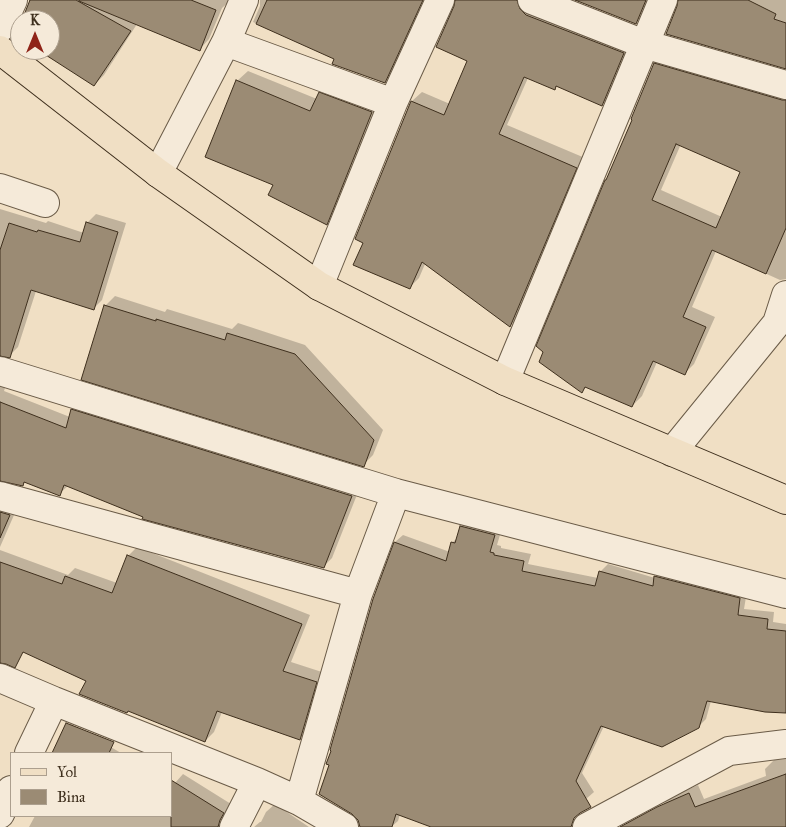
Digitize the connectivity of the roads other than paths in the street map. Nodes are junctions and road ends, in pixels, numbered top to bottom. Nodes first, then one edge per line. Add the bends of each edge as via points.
1 (13, 0) edge
2 (244, 0) edge
3 (440, 0) edge
4 (532, 0) edge
5 (663, 0) edge
6 (0, 28) edge
7 (226, 42) junction
8 (644, 44) junction
9 (0, 50) edge
10 (786, 85) edge
11 (393, 103) junction
12 (158, 173) junction
13 (0, 188) edge
14 (45, 203) dead end
15 (319, 286) junction
16 (786, 295) edge
17 (781, 324) edge
18 (0, 371) edge
19 (505, 381) junction
20 (672, 452) junction
21 (396, 493) junction
22 (0, 496) edge
23 (786, 500) edge
24 (358, 594) junction
25 (786, 594) edge
26 (0, 678) edge
27 (54, 702) junction
28 (786, 744) edge
29 (29, 752) edge
30 (257, 782) junction
31 (10, 792) edge
32 (299, 801) junction
33 (0, 814) edge
34 (234, 827) edge
35 (344, 827) edge
36 (587, 827) edge

1 - 6 street
2 - 7 street
3 - 11 street
4 - 8 street
5 - 8 street
7 - 11 street
7 - 12 street
8 - 10 street
8 - 19 street
9 - 12 main road
11 - 15 street
12 - 15 main road
13 - 14 street
15 - 19 main road
16 - 17 street
17 - 20 street
18 - 21 street
19 - 20 main road
20 - 23 main road
21 - 24 street
21 - 25 street
22 - 24 street
24 - 32 street
26 - 27 street
27 - 29 street
27 - 30 street
28 - 36 street via 729,751
30 - 32 street
30 - 34 street
31 - 33 street
32 - 35 street

